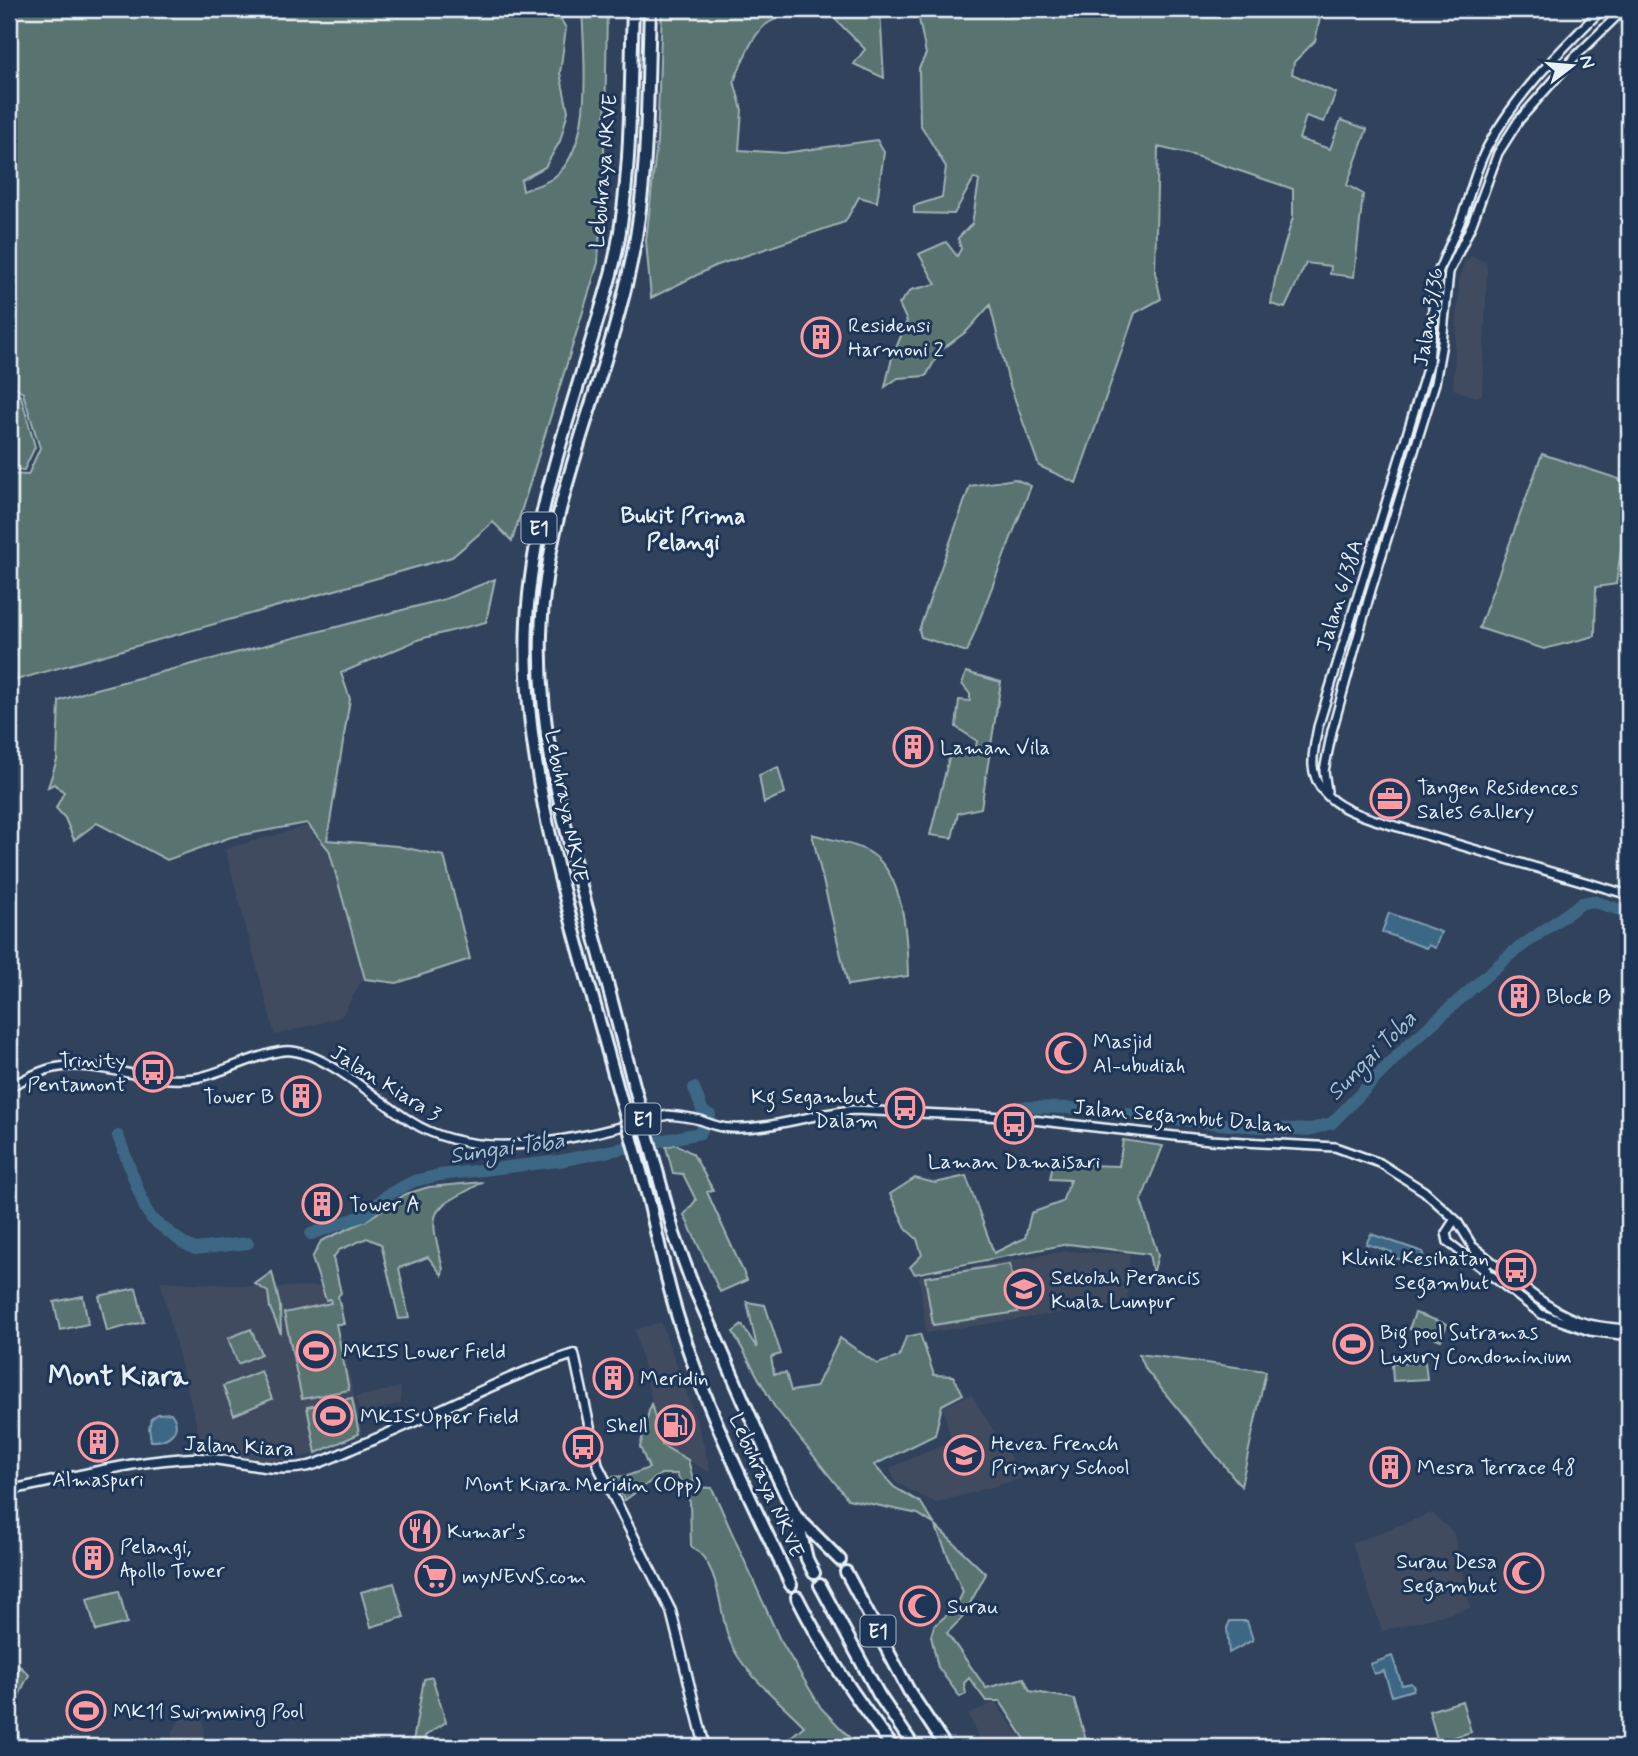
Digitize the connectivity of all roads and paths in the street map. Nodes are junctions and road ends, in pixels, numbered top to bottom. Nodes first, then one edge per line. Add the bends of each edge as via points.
1 (633, 9) edge
2 (650, 9) edge
3 (1602, 9) edge
4 (1624, 9) edge
5 (1417, 399) joint
6 (1428, 402) joint
7 (1314, 750) junction
8 (1326, 755) junction
9 (1328, 795) junction
10 (1629, 895) edge
11 (9, 1087) edge
12 (668, 1115) joint
13 (1455, 1219) junction
14 (1472, 1245) junction
15 (1487, 1273) junction
16 (1629, 1329) edge
17 (1629, 1336) edge
18 (9, 1490) edge
19 (796, 1516) junction
20 (840, 1560) dead end
21 (846, 1572) dead end
22 (814, 1573) dead end
23 (791, 1585) dead end
24 (820, 1585) dead end
25 (797, 1597) dead end
26 (705, 1747) edge
27 (893, 1747) edge
28 (914, 1747) edge
29 (946, 1747) edge

1 - 23 highway, Lebuhraya NKVE / E1, bridge via 629,130 616,255 538,533 527,622 534,757 678,1320 733,1460
2 - 19 highway, Lebuhraya NKVE / E1, bridge via 646,133 634,249 563,501 546,582 541,683 550,756 570,846 663,1193 690,1278 723,1359
3 - 5 street, Jalan 3/36 via 1561,50 1488,146 1438,269 1431,352
4 - 6 street, Jalan 3/36 via 1519,120 1498,153 1449,272 1442,343
5 - 7 street, Jalan 6/38A
6 - 8 street, Jalan 6/38A
7 - 8 street via 1317,758
7 - 9 street, Jalan 6/38A via 1315,775
8 - 9 street, Jalan 6/38A
9 - 10 street via 1357,814
11 - 12 street, Jalan Kiara 3 via 50,1068 71,1066 192,1078 291,1051 324,1062 411,1122 445,1139 504,1146 576,1137
12 - 13 street, Jalan Segambut Dalam via 717,1127 752,1128 832,1112 1006,1117 1210,1140 1335,1147 1380,1163 1424,1191
13 - 14 street, Jalan Segambut Dalam
13 - 15 street via 1446,1240
14 - 15 street, Jalan Segambut Dalam
14 - 16 street via 1539,1300 1577,1321
15 - 17 street, Jalan Segambut Dalam via 1541,1314 1590,1331
18 - 26 main road, Jalan Kiara via 159,1461 194,1458 270,1470 318,1463 574,1354 598,1466 671,1611
19 - 20 highway, Lebuhraya NKVE / E1
19 - 22 highway
21 - 29 highway, E1 via 909,1690
24 - 28 highway via 879,1695
25 - 27 highway via 834,1664

